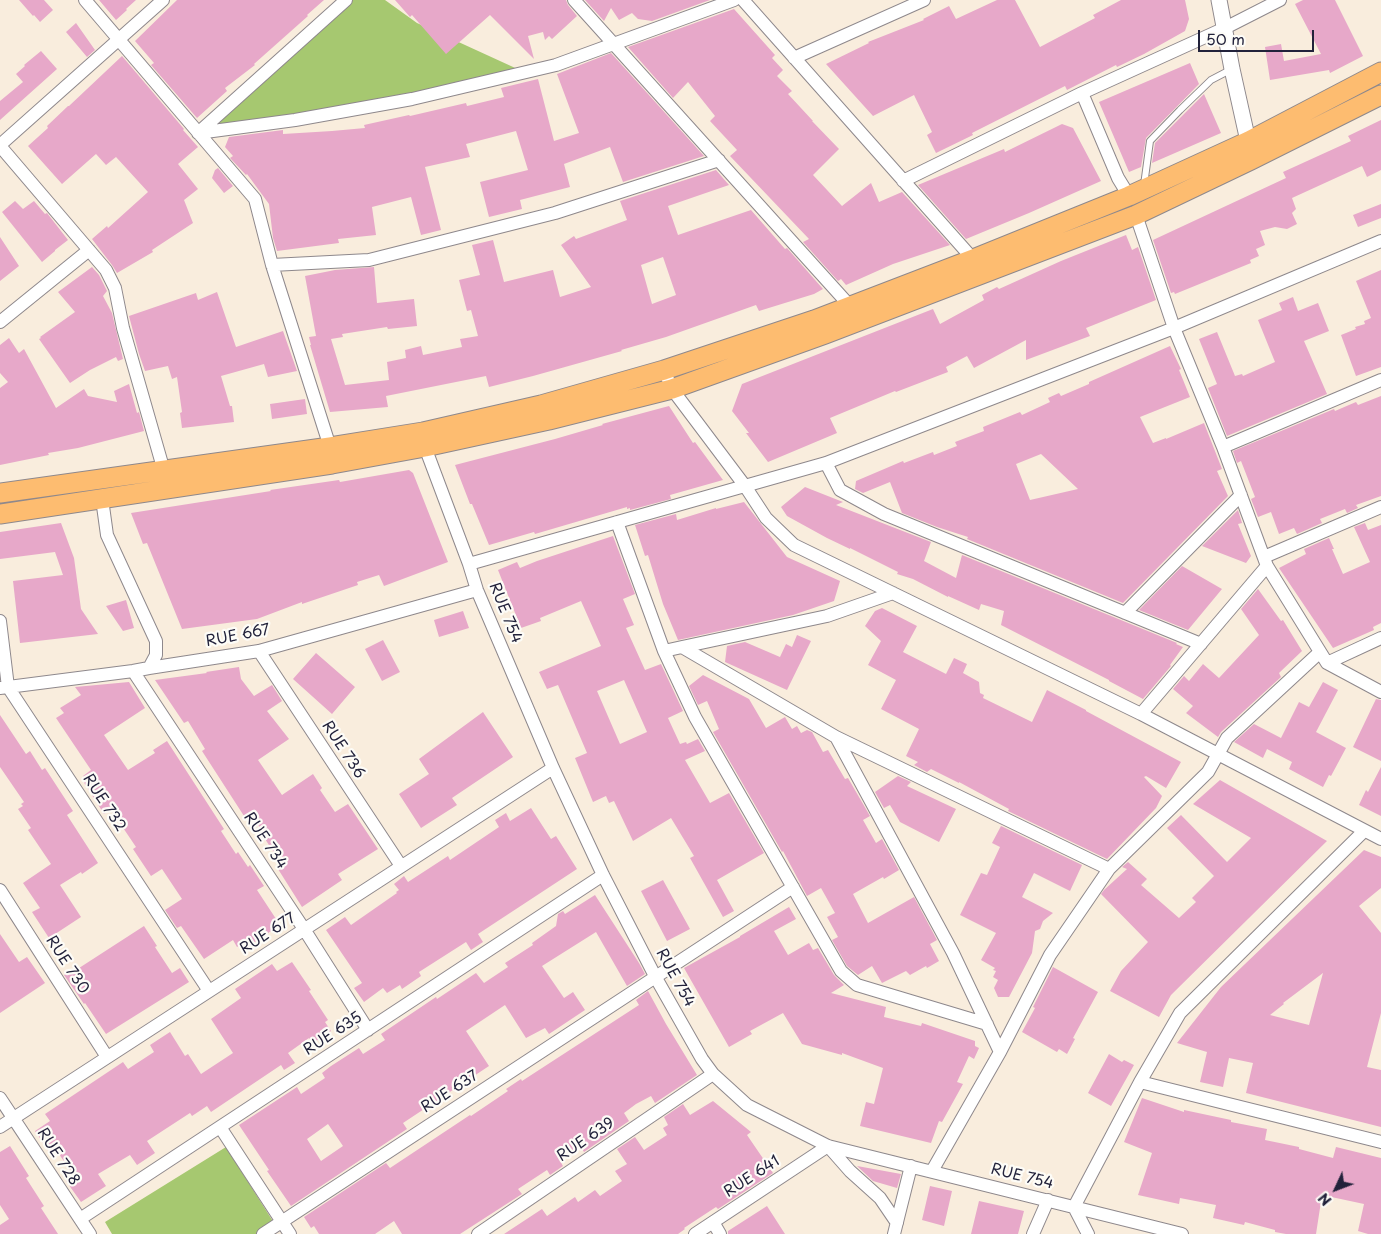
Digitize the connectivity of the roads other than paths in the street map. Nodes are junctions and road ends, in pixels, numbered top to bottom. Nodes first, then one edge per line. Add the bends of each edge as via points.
1 (85, 0) edge
2 (163, 0) edge
3 (346, 0) edge
4 (574, 0) edge
5 (734, 0) edge
6 (743, 0) edge
7 (924, 0) edge
8 (1219, 0) edge
9 (1280, 0) edge
10 (1225, 28) junction
11 (118, 39) junction
12 (614, 44) junction
13 (794, 58) junction
14 (1232, 69) junction
15 (1381, 72) edge
16 (1082, 93) junction
17 (1381, 95) edge
18 (198, 133) junction
19 (1248, 141) junction
20 (0, 146) edge
21 (719, 160) junction
22 (1252, 160) junction
23 (903, 181) junction
24 (1136, 193) junction
25 (1136, 215) junction
26 (1381, 242) edge
27 (89, 250) junction
28 (272, 265) junction
29 (977, 267) junction
30 (850, 306) junction
31 (0, 322) edge
32 (1174, 328) junction
33 (664, 370) junction
34 (1381, 380) edge
35 (672, 389) junction
36 (424, 439) junction
37 (330, 447) junction
38 (1223, 447) junction
39 (826, 463) junction
40 (164, 471) junction
41 (745, 486) junction
42 (0, 493) edge
43 (1241, 495) junction
44 (102, 499) junction
45 (1381, 507) edge
46 (0, 514) edge
47 (617, 522) junction
48 (1266, 562) junction
49 (469, 564) junction
50 (477, 590) junction
51 (893, 593) junction
52 (1125, 613) junction
53 (0, 622) edge
54 (1381, 638) edge
55 (1201, 644) junction
56 (682, 647) junction
57 (259, 651) junction
58 (664, 651) junction
59 (1323, 658) junction
60 (149, 668) junction
61 (133, 671) junction
62 (4, 688) edge
63 (1381, 692) edge
64 (1141, 714) junction
65 (836, 737) junction
66 (1218, 754) junction
67 (553, 768) junction
68 (1364, 831) junction
69 (1381, 839) edge
70 (401, 866) junction
71 (1109, 869) junction
72 (603, 875) junction
73 (793, 888) junction
74 (0, 890) edge
75 (304, 930) junction
76 (656, 978) junction
77 (209, 991) junction
78 (987, 1024) junction
79 (368, 1030) junction
80 (1000, 1052) junction
81 (107, 1057) junction
82 (714, 1074) junction
83 (1140, 1082) junction
84 (0, 1098) edge
85 (13, 1118) junction
86 (0, 1127) edge
87 (220, 1127) junction
88 (1381, 1142) edge
89 (828, 1146) junction
90 (911, 1166) junction
91 (932, 1171) junction
92 (1048, 1200) junction
93 (1074, 1207) junction
94 (80, 1219) junction
95 (282, 1222) junction
96 (713, 1222) junction
97 (896, 1229) edge
98 (90, 1234) edge
99 (263, 1234) edge
100 (290, 1234) edge
101 (478, 1234) edge
102 (695, 1234) edge
103 (720, 1234) edge
104 (1033, 1234) edge
105 (1088, 1234) edge
106 (1182, 1234) edge

1 - 11 street
2 - 11 street
3 - 18 street
4 - 12 street
5 - 12 street
6 - 13 street
7 - 13 street
8 - 10 street
9 - 10 street
10 - 14 street
10 - 16 street
11 - 18 street
11 - 20 street
12 - 18 street via 556,65 412,99
12 - 21 street
13 - 23 street
14 - 19 street
14 - 24 lane via 1211,80 1150,141
15 - 19 main road
16 - 23 street
16 - 24 street via 1118,178
17 - 22 main road
18 - 28 street via 254,199
19 - 22 street
19 - 24 main road
20 - 27 street
21 - 28 street via 555,213 369,260
21 - 30 street
22 - 25 main road
23 - 29 street
24 - 29 main road
25 - 29 main road
25 - 32 street
26 - 32 street
27 - 31 street
27 - 40 street via 106,270 115,288 123,328
28 - 37 street
29 - 30 main road
29 - 35 main road via 825,334
30 - 33 main road
32 - 38 street
32 - 39 street
33 - 35 street
33 - 36 main road
34 - 38 street
35 - 36 main road via 549,420
35 - 41 street
36 - 37 main road
36 - 44 main road via 332,464
36 - 49 street, RUE 754
37 - 40 main road
38 - 43 street
39 - 41 street
39 - 52 street via 840,490 884,514
40 - 42 main road
41 - 47 street
41 - 51 street via 766,518 794,545
43 - 48 street
43 - 52 street
44 - 46 main road
44 - 60 street via 107,535 156,641 156,655
45 - 48 street
47 - 49 street
47 - 58 street
48 - 55 street
48 - 59 street
49 - 50 street, RUE 754
50 - 57 street, RUE 667
50 - 67 street, RUE 754
51 - 56 street via 827,616
51 - 64 street
52 - 55 street
53 - 62 street, RUE 732
54 - 59 street
55 - 64 street
56 - 58 street
56 - 65 street
57 - 60 street, RUE 667
57 - 70 street, RUE 736
58 - 73 street via 695,717
59 - 63 street
59 - 66 street via 1227,738
60 - 61 street, RUE 667
61 - 62 street, RUE 667
61 - 75 street, RUE 734
62 - 77 street, RUE 732
64 - 66 street
65 - 71 street
65 - 78 street via 953,953
66 - 68 street
66 - 71 street via 1208,772
67 - 70 street, RUE 677
67 - 72 street, RUE 754
68 - 69 street
68 - 83 street via 1180,1012
70 - 75 street, RUE 677
71 - 80 street via 1050,955
72 - 76 street, RUE 754
72 - 79 street, RUE 635
73 - 76 street, RUE 637
73 - 78 street via 841,971 857,986
74 - 81 street, RUE 730
75 - 77 street, RUE 677
75 - 79 street, RUE 734
76 - 82 street, RUE 754 via 702,1059
76 - 95 street, RUE 637
77 - 81 street, RUE 677
78 - 80 street
79 - 87 street, RUE 635
80 - 91 street
81 - 85 street, RUE 677
82 - 89 street, RUE 754 via 747,1106
82 - 101 street, RUE 639
83 - 88 street
83 - 93 street
84 - 85 street, RUE 728
85 - 86 street, RUE 677
85 - 94 street, RUE 728
87 - 94 street, RUE 635
87 - 95 street
89 - 90 street, RUE 754
89 - 96 street, RUE 641
89 - 97 street via 880,1198
90 - 91 street, RUE 754
90 - 97 street
91 - 92 street, RUE 754
92 - 93 street, RUE 754
92 - 104 street
93 - 105 street
93 - 106 street, RUE 754
94 - 98 street, RUE 728
95 - 99 street, RUE 637
95 - 100 street
96 - 102 street, RUE 641
96 - 103 street

